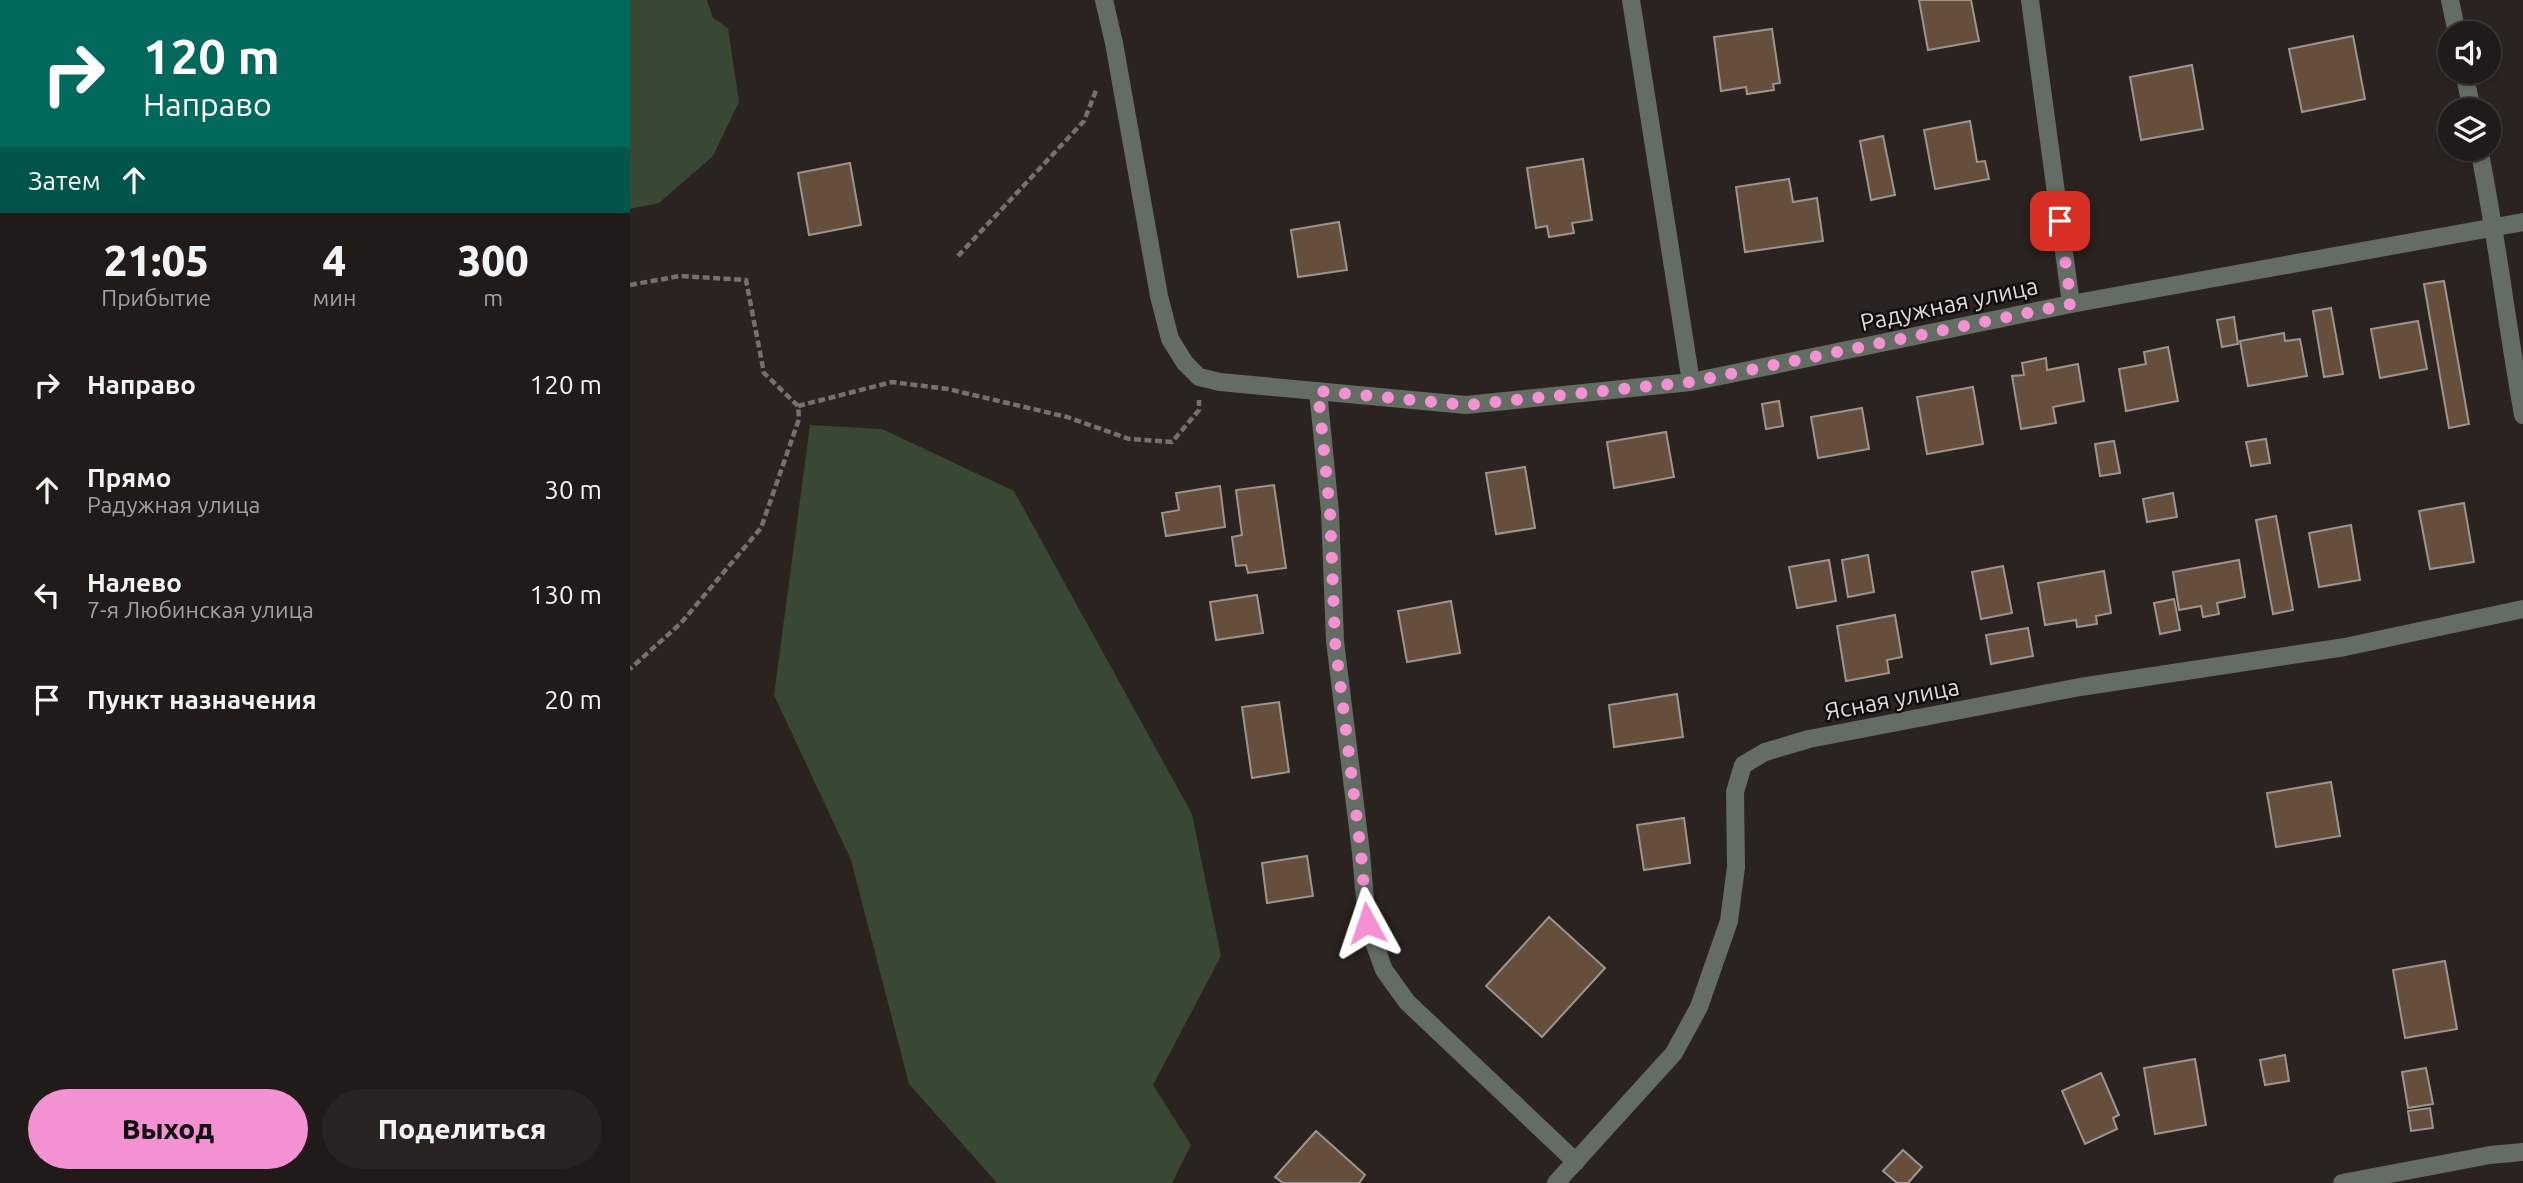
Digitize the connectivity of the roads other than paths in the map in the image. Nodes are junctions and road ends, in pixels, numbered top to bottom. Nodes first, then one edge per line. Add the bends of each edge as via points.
1 (1104, 0) edge
2 (1631, 0) edge
3 (2030, 0) edge
4 (2450, 0) edge
5 (2454, 21) edge
6 (2481, 161) edge
7 (2523, 222) edge
8 (2495, 227) junction
9 (2071, 304) junction
10 (1691, 382) junction
11 (1318, 391) junction
12 (2523, 415) edge
13 (2523, 609) edge
14 (2523, 1152) edge
15 (1576, 1162) junction
16 (1556, 1183) edge
17 (2342, 1183) edge

1 - 11 street, Радужная улица via 1158,296 1170,339 1199,377
2 - 10 street
3 - 9 street
4 - 5 street
6 - 8 street
7 - 8 street, Радужная улица
8 - 9 street, Радужная улица
8 - 12 street
9 - 10 street, Радужная улица
10 - 11 street, Радужная улица via 1466,405
11 - 15 street via 1330,512 1335,641 1367,923 1384,970 1407,1002
13 - 15 street, Ясная улица via 2345,647 2080,687 1810,739 1765,752 1743,765 1735,792 1736,867 1729,921 1699,1007 1674,1054
14 - 17 street
15 - 16 street, Ясная улица

